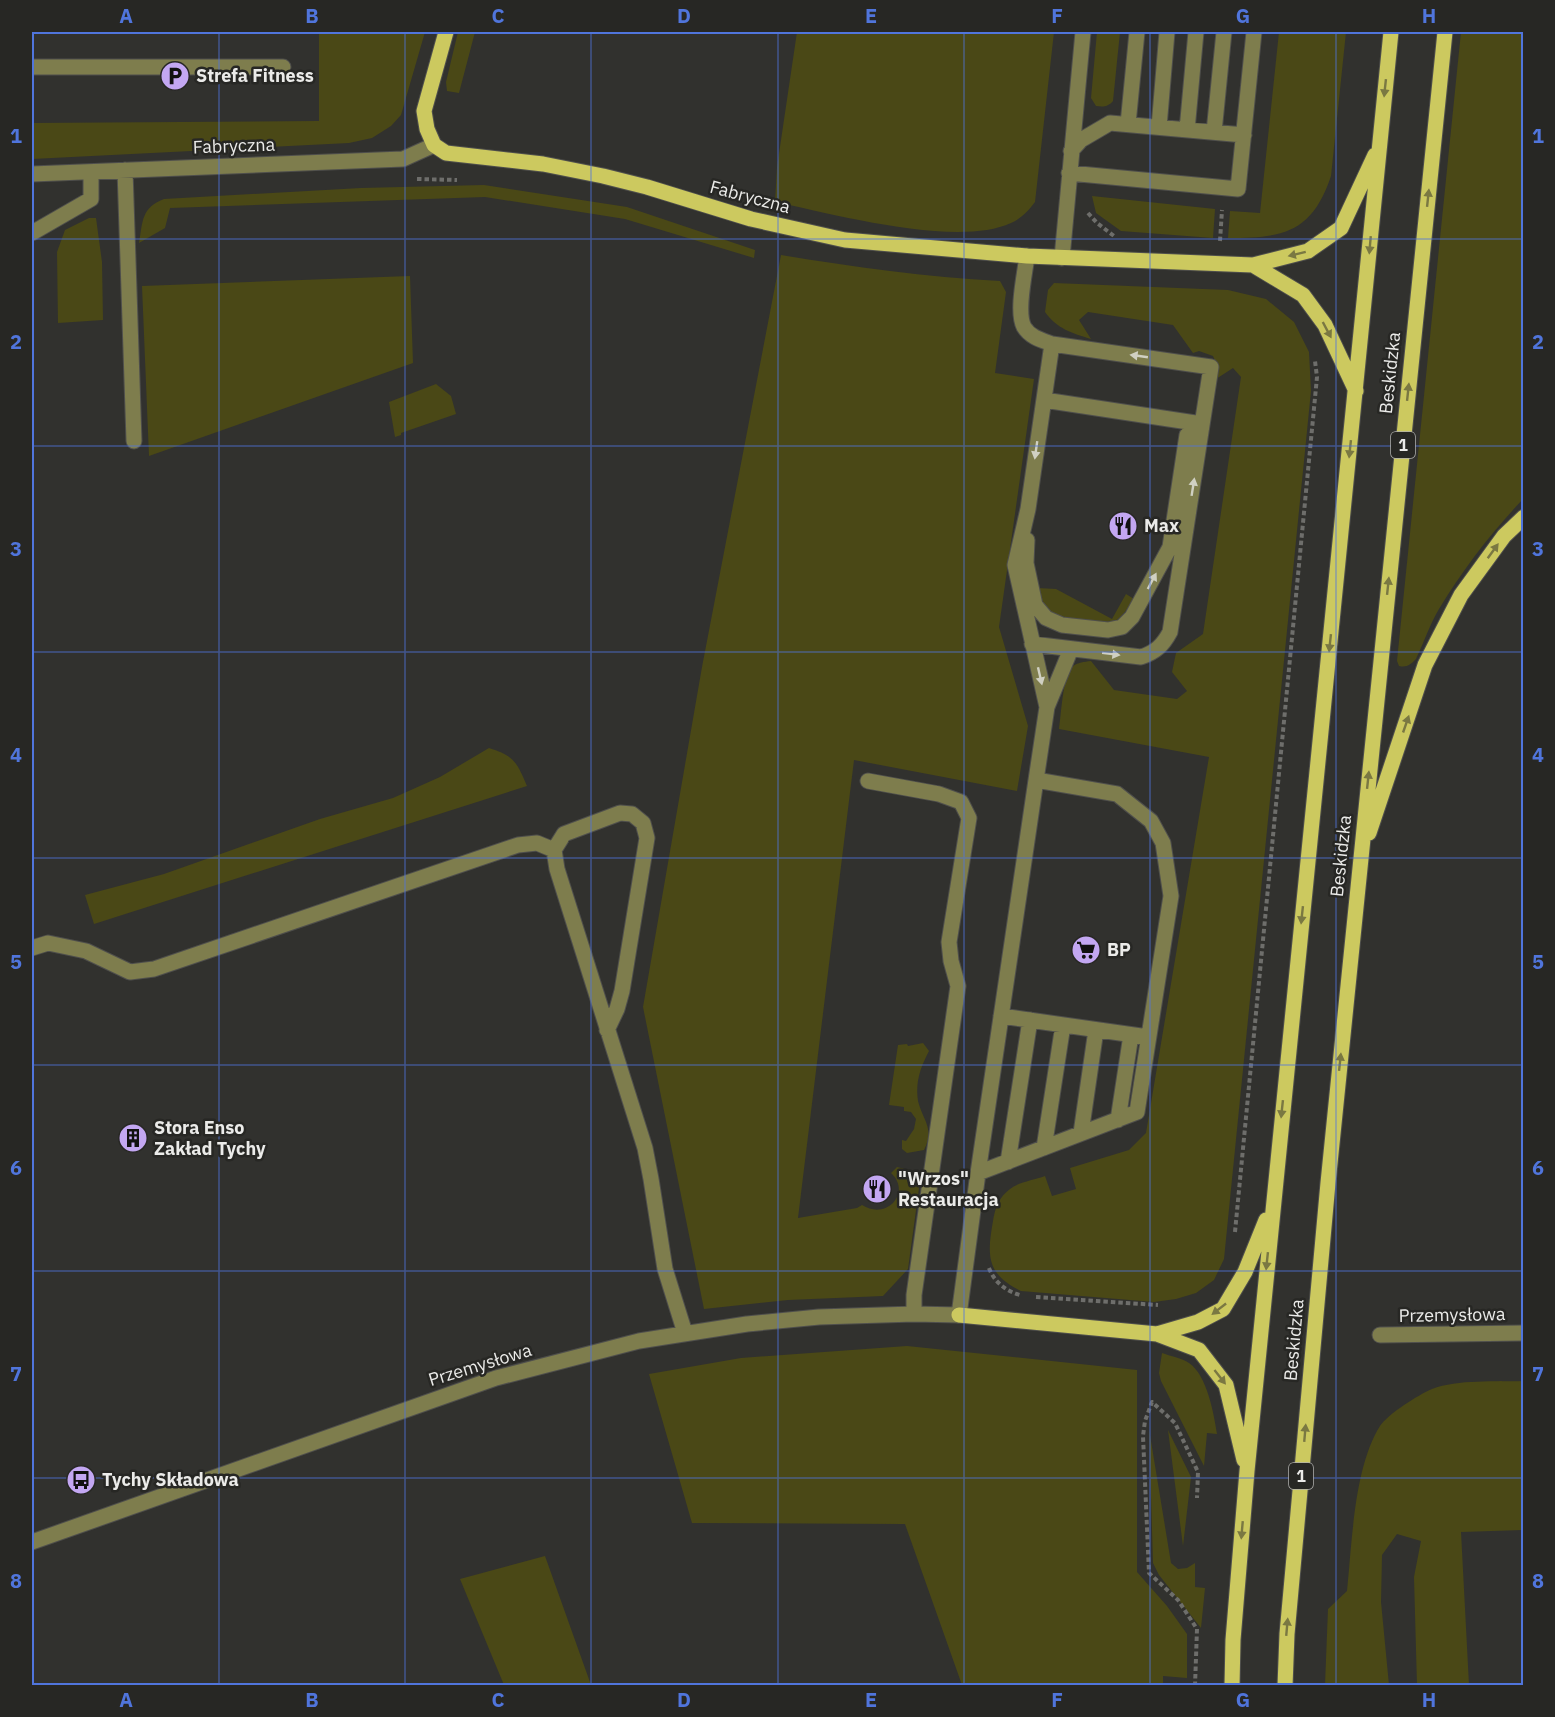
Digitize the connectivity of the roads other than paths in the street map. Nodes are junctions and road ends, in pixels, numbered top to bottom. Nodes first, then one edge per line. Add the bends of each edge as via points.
1 (446, 32) edge
2 (1083, 32) edge
3 (1137, 32) edge
4 (1167, 32) edge
5 (1196, 32) edge
6 (1224, 32) edge
7 (1254, 32) edge
8 (1391, 32) edge
9 (1444, 32) edge
10 (32, 67) edge
11 (283, 67) dead end
12 (1128, 124) junction
13 (1159, 127) junction
14 (1187, 130) junction
15 (1214, 132) junction
16 (1244, 135) junction
17 (434, 145) junction
18 (1379, 145) junction
19 (1071, 151) junction
20 (125, 170) junction
21 (91, 172) junction
22 (1069, 173) junction
23 (32, 174) edge
24 (32, 233) edge
25 (1027, 256) junction
26 (1062, 258) junction
27 (1253, 265) junction
28 (1052, 344) junction
29 (1356, 391) junction
30 (1044, 400) junction
31 (1202, 424) junction
32 (134, 441) dead end
33 (1028, 509) junction
34 (1524, 518) edge
35 (1178, 540) junction
36 (1032, 644) junction
37 (1071, 649) junction
38 (1047, 707) junction
39 (1036, 780) junction
40 (868, 781) dead end
41 (554, 850) junction
42 (1360, 859) junction
43 (32, 948) edge
44 (1001, 1016) junction
45 (1030, 1020) junction
46 (1062, 1025) junction
47 (608, 1030) junction
48 (1096, 1030) junction
49 (1131, 1035) junction
50 (1148, 1037) junction
51 (1118, 1120) junction
52 (1081, 1133) junction
53 (1044, 1148) junction
54 (1008, 1162) junction
55 (978, 1173) junction
56 (1273, 1202) junction
57 (914, 1314) junction
58 (959, 1315) junction
59 (685, 1333) junction
60 (1524, 1333) edge
61 (1156, 1334) junction
62 (1380, 1335) dead end
63 (1246, 1471) junction
64 (32, 1542) edge
65 (1232, 1686) edge
66 (1285, 1686) edge

1 - 17 main road via 424,111
2 - 19 street
3 - 12 street
4 - 13 street
5 - 14 street
6 - 15 street
7 - 16 street
8 -> 18 main road, Beskidzka
42 -> 9 main road, Beskidzka / 1
10 - 11 street
12 - 13 street
12 - 19 street via 1110,123 1081,140
13 - 14 street
14 - 15 street
15 - 16 street
16 - 22 street via 1238,189
17 - 20 street, Fabryczna via 403,159
17 - 25 main road, Fabryczna via 446,153 543,164 603,176 751,219 845,240
18 -> 27 main road via 1341,228 1308,251
18 -> 29 main road, Beskidzka
19 - 22 street
20 - 21 street, Fabryczna
20 - 32 street
21 - 23 street, Fabryczna
21 - 24 street via 91,199
22 - 26 street
25 - 26 main road, Fabryczna
25 - 28 street via 1020,317 1035,338
26 - 27 main road, Fabryczna
27 -> 29 main road via 1303,295 1325,325
28 - 30 street
31 -> 28 street via 1211,367
29 -> 56 main road, Beskidzka
30 - 31 street
30 -> 33 street
35 -> 31 street via 1187,435
33 -> 35 street via 1026,563 1035,605 1046,618 1062,625 1108,630 1122,627
33 - 36 street via 1015,565
42 -> 34 main road via 1425,665 1461,595 1504,536
37 -> 35 street via 1141,657 1165,642 1170,632
36 - 37 street
36 -> 38 street
37 - 38 street
38 - 39 street
39 - 44 street
39 - 50 street via 1117,794 1151,821 1163,843 1171,896
40 - 57 street via 961,802 969,818 949,942 958,986
41 - 43 street via 537,843 518,845 154,969 130,972 86,951 48,943
41 - 47 street
41 - 47 street via 564,834 620,813 632,814 644,823 647,838 622,991
66 -> 42 main road, Beskidzka / 1
44 - 45 street
44 - 55 street
45 - 46 street
45 - 54 street
46 - 48 street
46 - 53 street
47 - 59 street via 645,1148 665,1269
48 - 49 street
48 - 52 street
49 - 50 street
49 - 51 street
50 - 51 street via 1137,1112
51 - 52 street
52 - 53 street
53 - 54 street
54 - 55 street
55 - 58 street
56 -> 61 main road via 1245,1272 1223,1309 1198,1322
56 -> 63 main road, Beskidzka
57 - 58 street, Przemysłowa
57 - 59 street, Przemysłowa via 819,1317
58 - 61 main road
59 - 64 street, Przemysłowa via 496,1378
60 - 62 street, Przemysłowa
61 -> 63 main road via 1199,1350 1226,1385
63 -> 65 main road, Beskidzka

